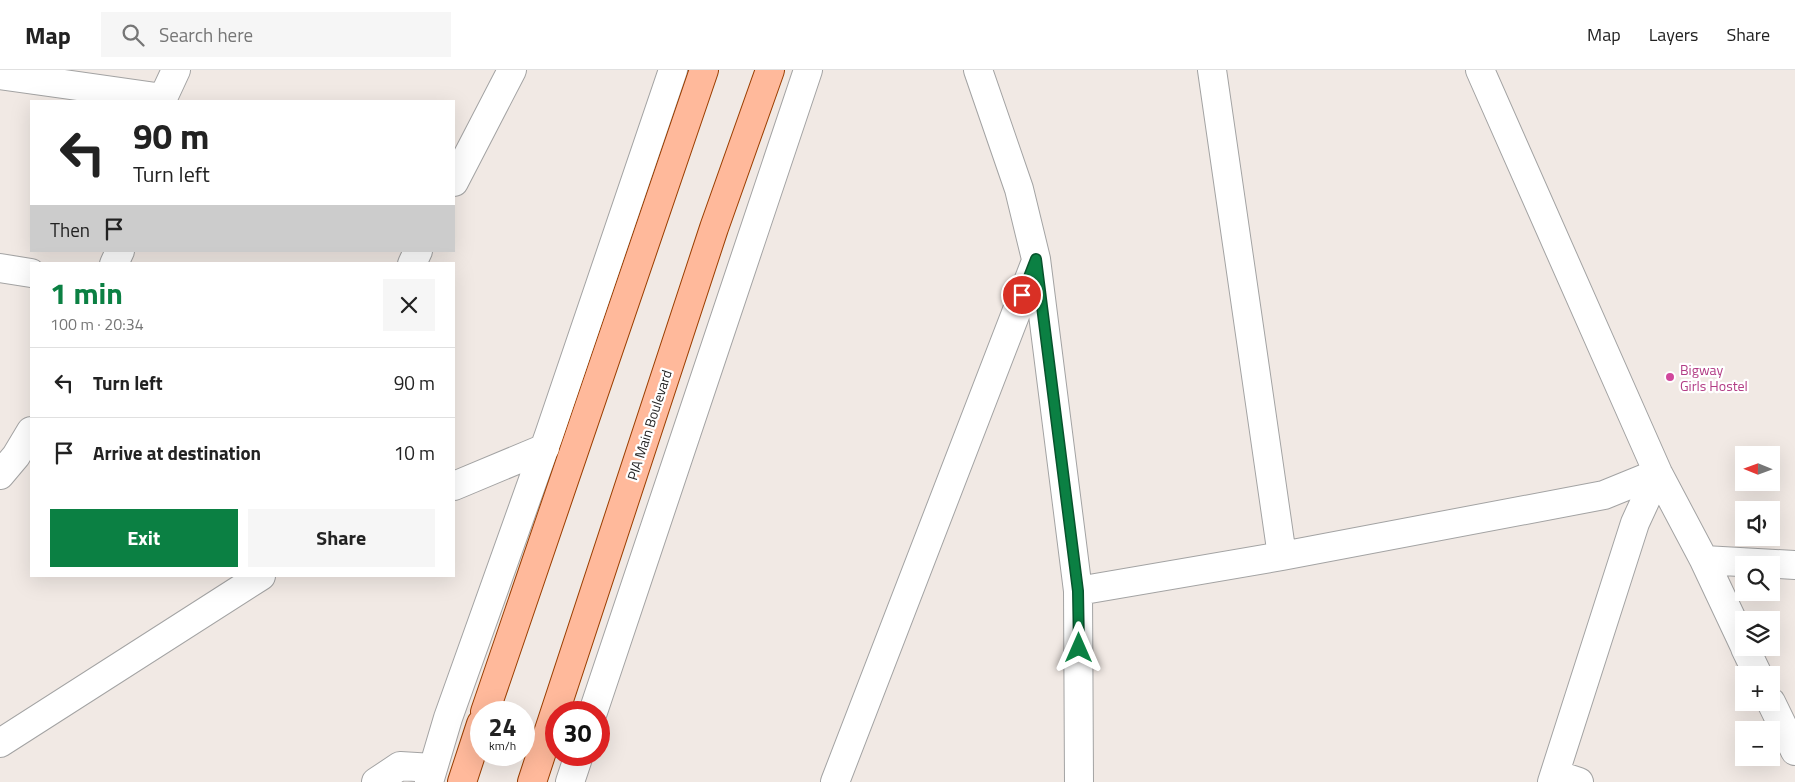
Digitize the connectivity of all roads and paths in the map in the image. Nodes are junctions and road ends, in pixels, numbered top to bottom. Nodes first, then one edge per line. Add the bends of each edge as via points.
1 (176, 70) edge
2 (512, 70) edge
3 (672, 70) edge
4 (704, 70) edge
5 (770, 70) edge
6 (808, 70) edge
7 (978, 70) edge
8 (1212, 70) edge
9 (1480, 70) edge
10 (5, 73) edge
11 (165, 99) edge
12 (455, 180) edge
13 (1036, 259) junction
14 (0, 268) edge
15 (30, 273) edge
16 (30, 433) edge
17 (545, 448) junction
18 (1658, 473) junction
19 (0, 475) edge
20 (455, 486) edge
21 (1282, 556) junction
22 (1704, 560) junction
23 (1795, 565) edge
24 (259, 577) edge
25 (1078, 591) junction
26 (1735, 627) edge
27 (489, 701) edge
28 (597, 701) edge
29 (1780, 702) edge
30 (1795, 703) edge
31 (1775, 711) edge
32 (0, 743) edge
33 (1795, 751) edge
34 (470, 758) edge
35 (575, 766) edge
36 (431, 775) edge
37 (1562, 779) edge
38 (376, 782) edge
39 (462, 782) edge
40 (532, 782) edge
41 (570, 782) edge
42 (835, 782) edge
43 (1080, 782) edge

1 - 11 street
2 - 12 street
3 - 17 street
4 - 27 main road
5 - 40 main road, PIA Main Boulevard via 714,228
6 - 28 street
7 - 13 street via 1020,190
8 - 21 street
9 - 18 street
10 - 11 street
13 - 25 street
13 - 42 street
14 - 15 street
16 - 19 street
17 - 20 street
17 - 36 street
18 - 21 street via 1604,495
18 - 22 street
18 - 37 street via 1636,523
21 - 25 street
22 - 23 street
22 - 26 street
24 - 32 street
25 - 43 street
29 - 30 street
31 - 33 street
34 - 39 main road
35 - 41 street
36 - 38 street via 400,766

